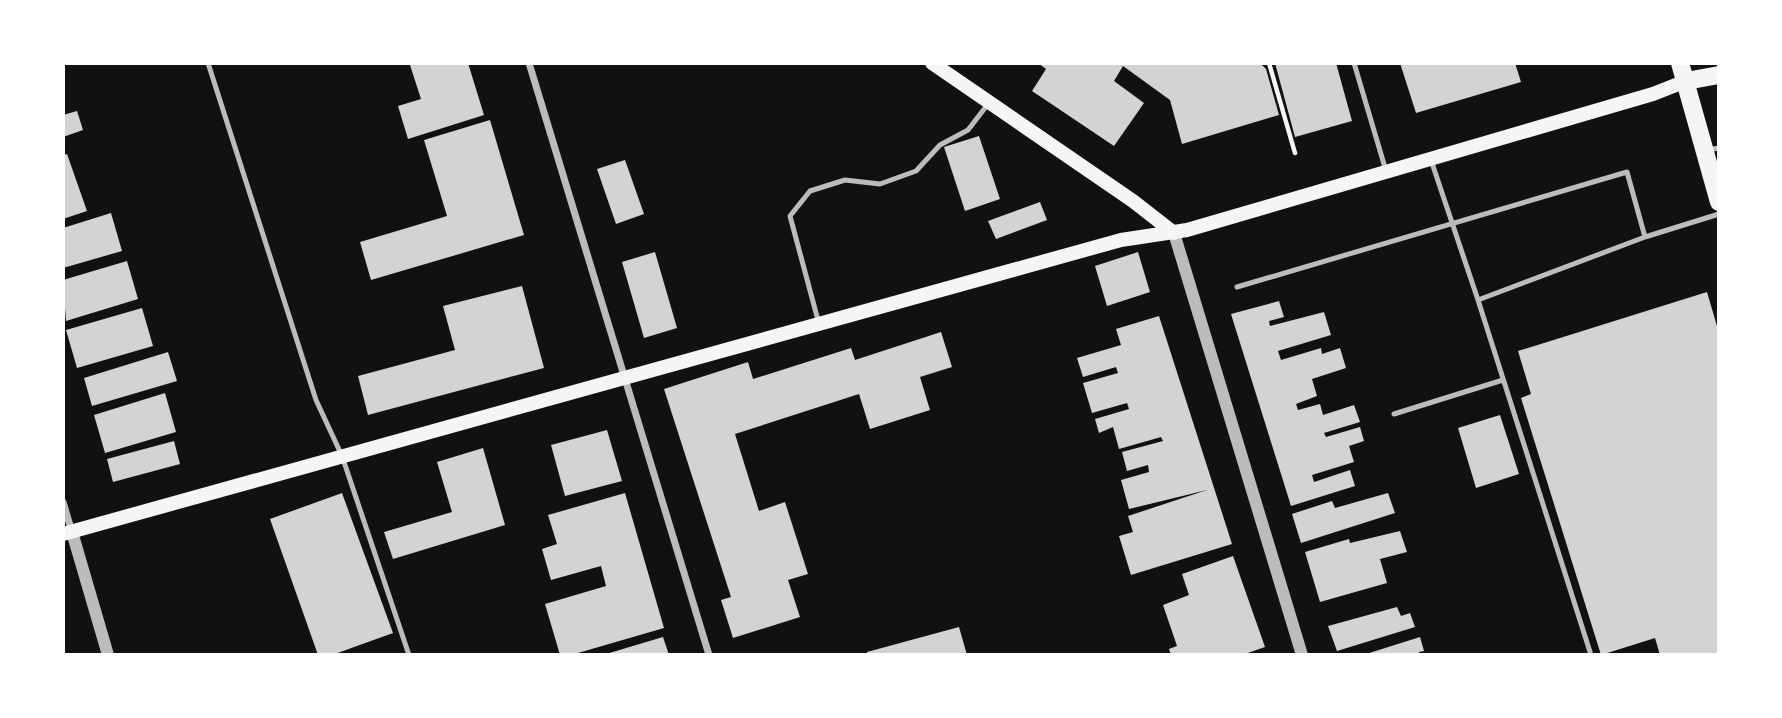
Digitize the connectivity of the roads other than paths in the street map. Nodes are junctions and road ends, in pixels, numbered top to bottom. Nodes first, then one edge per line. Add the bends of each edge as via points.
1 (208, 63) edge
2 (529, 63) edge
3 (932, 63) edge
4 (1354, 63) edge
5 (1680, 63) edge
6 (1719, 75) edge
7 (1686, 81) junction
8 (989, 103) junction
9 (1711, 149) edge
10 (1430, 158) junction
11 (1386, 171) junction
12 (1719, 202) edge
13 (1719, 214) edge
14 (1455, 225) junction
15 (1174, 233) junction
16 (1645, 237) junction
17 (1237, 287) dead end
18 (1478, 300) junction
19 (819, 324) junction
20 (625, 377) junction
21 (1503, 380) junction
22 (1394, 414) dead end
23 (342, 456) junction
24 (63, 502) edge
25 (67, 533) edge
26 (108, 655) edge
27 (409, 655) edge
28 (709, 655) edge
29 (1302, 655) edge
30 (1591, 655) edge

1 - 23 lane via 316,400
2 - 20 street
3 - 8 main road
4 - 11 lane
5 - 7 main road
6 - 7 main road
7 - 9 main road
7 - 10 main road
8 - 15 main road
8 - 19 lane via 968,130 940,145 916,171 880,184 845,180 810,191 790,216
9 - 12 main road
10 - 11 main road
10 - 14 lane
11 - 15 main road
13 - 16 lane
14 - 16 lane via 1627,172
14 - 17 lane
14 - 18 lane
15 - 19 main road via 1121,240
15 - 29 street
16 - 18 lane
18 - 21 lane
19 - 20 main road
20 - 23 main road
20 - 28 street
21 - 22 lane
21 - 30 lane
23 - 25 main road
23 - 27 lane
24 - 25 street
25 - 26 street

